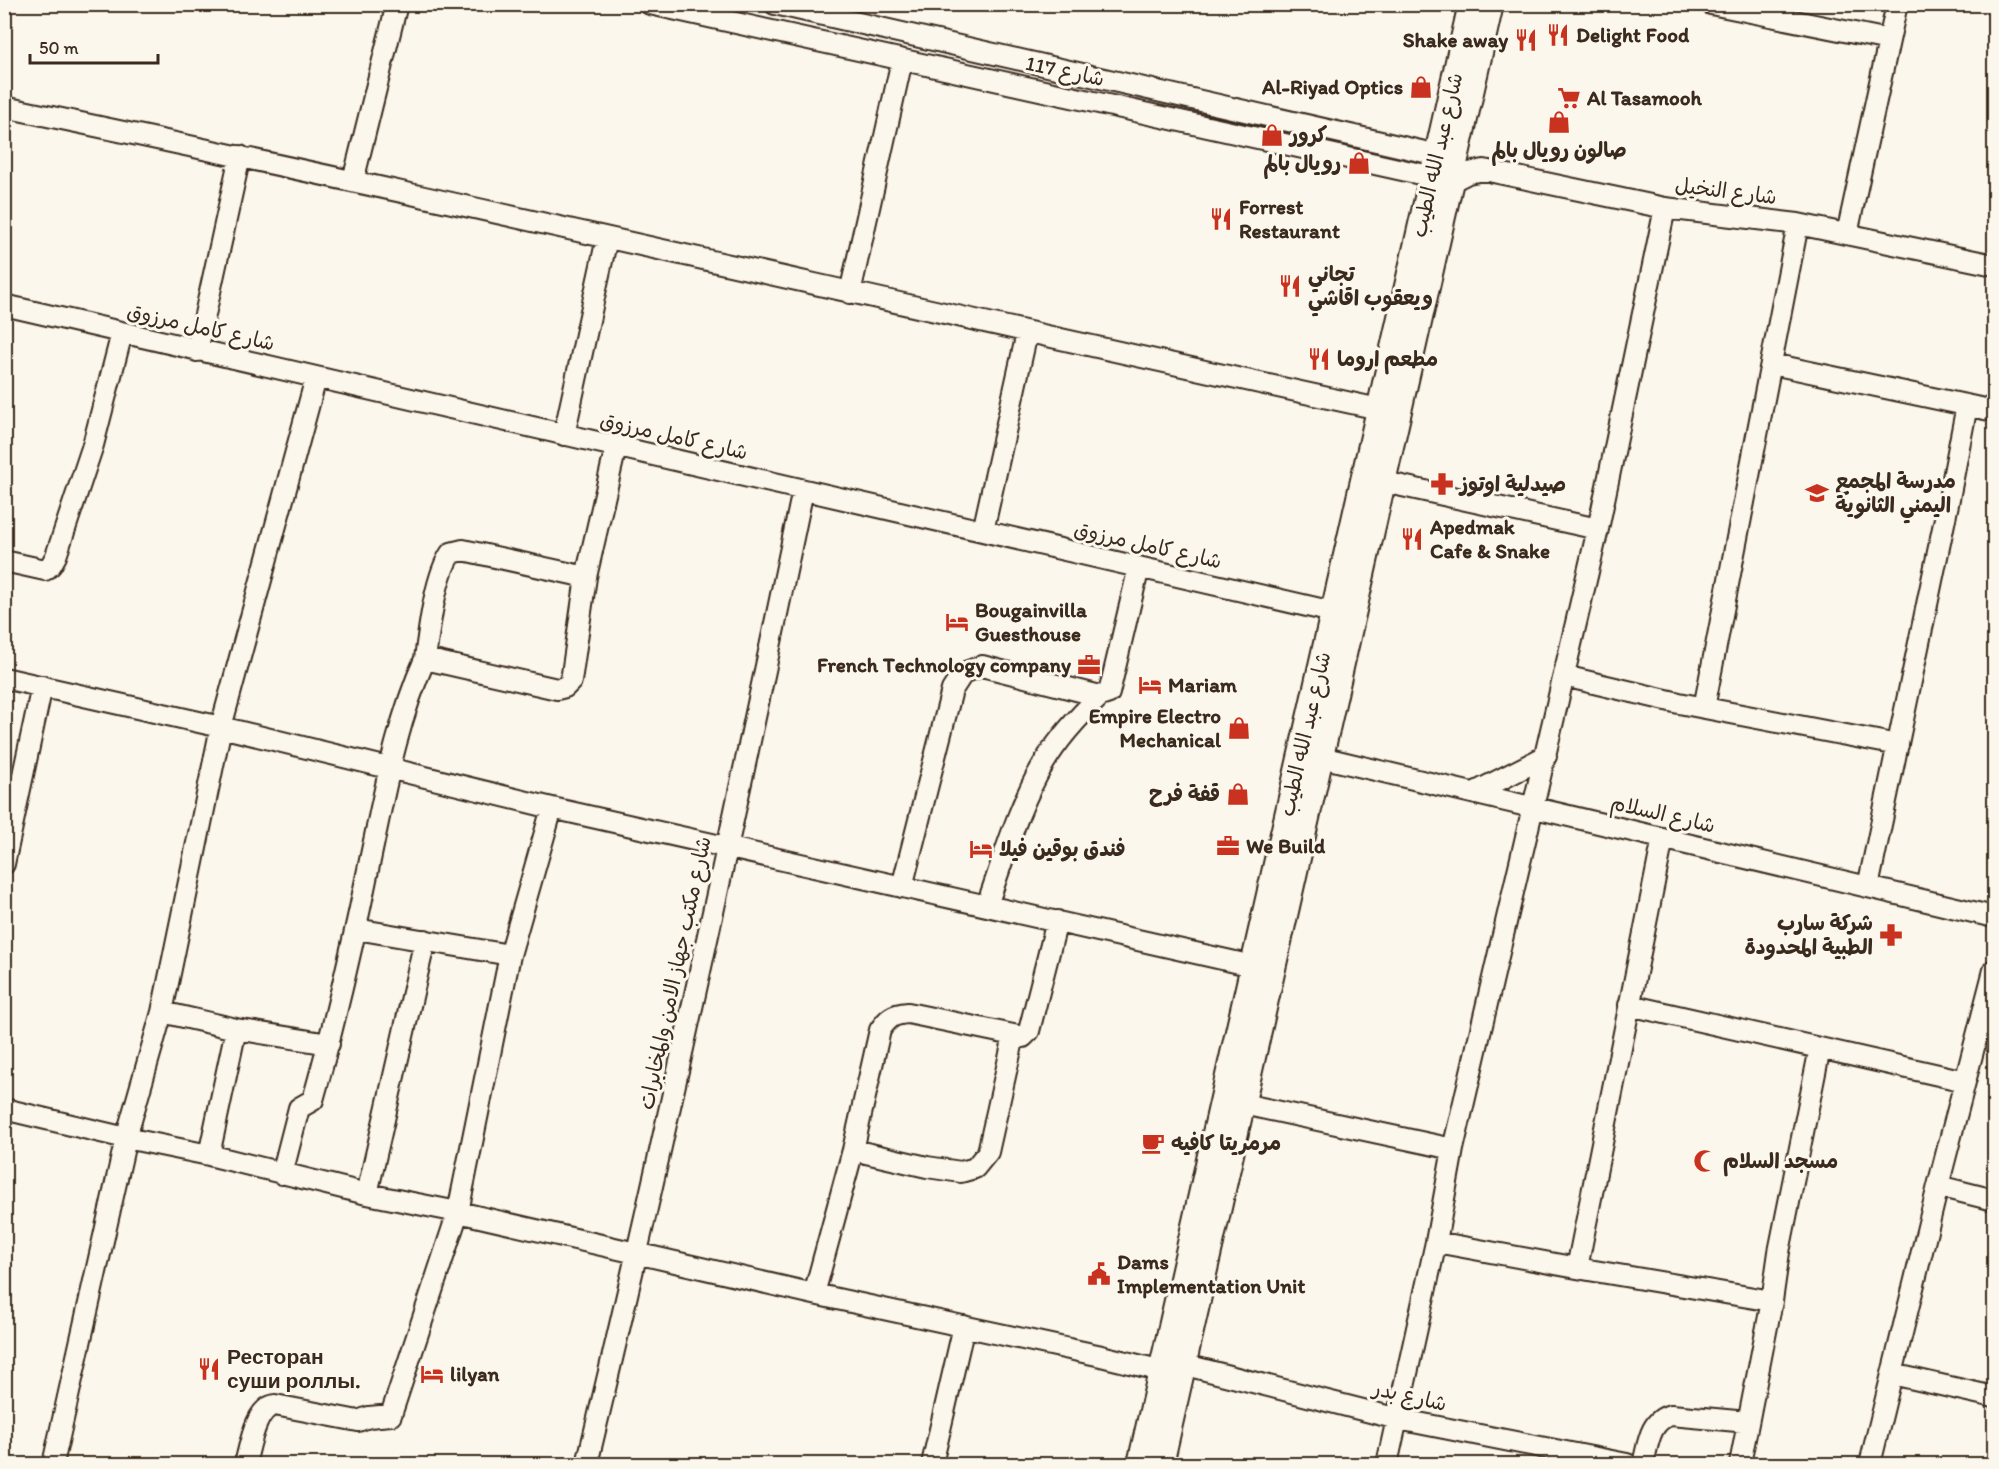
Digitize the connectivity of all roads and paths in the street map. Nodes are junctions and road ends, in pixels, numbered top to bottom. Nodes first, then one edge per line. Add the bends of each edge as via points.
1 (397, 4) edge
2 (650, 4) edge
3 (775, 4) edge
4 (1470, 4) edge
5 (1491, 4) edge
6 (1711, 4) edge
7 (1897, 4) edge
8 (1731, 7) edge
9 (1889, 40) junction
10 (902, 60) junction
11 (4, 107) edge
12 (240, 156) junction
13 (1449, 169) junction
14 (353, 181) junction
15 (1665, 208) junction
16 (1798, 224) junction
17 (1847, 234) junction
18 (606, 238) junction
19 (1995, 265) edge
20 (850, 292) junction
21 (4, 305) edge
22 (122, 333) junction
23 (1027, 333) junction
24 (197, 351) junction
25 (1772, 364) junction
26 (316, 378) junction
27 (1967, 405) junction
28 (1379, 409) junction
29 (1995, 411) edge
30 (564, 435) junction
31 (616, 447) junction
32 (1384, 482) junction
33 (803, 490) junction
34 (1598, 529) junction
35 (983, 531) junction
36 (4, 561) edge
37 (1139, 567) junction
38 (586, 577) junction
39 (1333, 612) junction
40 (425, 658) junction
41 (1564, 676) junction
42 (4, 678) edge
43 (42, 686) junction
44 (1100, 696) junction
45 (1704, 708) junction
46 (221, 727) junction
47 (1898, 745) junction
48 (1311, 755) junction
49 (1546, 756) junction
50 (389, 768) junction
51 (1474, 793) junction
52 (1533, 807) junction
53 (552, 808) junction
54 (1663, 838) junction
55 (728, 847) junction
56 (4, 864) edge
57 (902, 887) junction
58 (1868, 887) junction
59 (987, 904) junction
60 (1995, 917) edge
61 (1057, 921) junction
62 (356, 929) junction
63 (424, 940) junction
64 (510, 955) junction
65 (1253, 966) junction
66 (1995, 970) edge
67 (1629, 1005) junction
68 (162, 1012) junction
69 (236, 1029) junction
70 (1014, 1036) junction
71 (329, 1044) junction
72 (1820, 1048) junction
73 (1965, 1081) junction
74 (1243, 1104) junction
75 (4, 1109) edge
76 (126, 1138) junction
77 (1453, 1149) junction
78 (853, 1150) junction
79 (209, 1155) junction
80 (282, 1174) junction
81 (1938, 1186) junction
82 (367, 1194) junction
83 (1995, 1200) edge
84 (458, 1212) junction
85 (1436, 1242) junction
86 (638, 1254) junction
87 (1577, 1268) junction
88 (814, 1294) junction
89 (1772, 1300) junction
90 (963, 1326) junction
91 (1173, 1368) junction
92 (1892, 1374) junction
93 (1995, 1397) edge
94 (1398, 1419) junction
95 (1748, 1422) junction
96 (53, 1464) edge
97 (245, 1464) edge
98 (587, 1464) edge
99 (932, 1464) edge
100 (1140, 1464) edge
101 (1161, 1464) edge
102 (1387, 1464) edge
103 (1627, 1464) edge
104 (1643, 1464) edge
105 (1740, 1464) edge
106 (1870, 1464) edge

1 - 14 street
2 - 10 street, شارع 117
3 - 13 street, شارع 117
4 - 13 main road, شارع عبد الله الطيب
5 - 13 main road, شارع عبد الله الطيب
6 - 8 street
7 - 9 street
8 - 9 street
9 - 17 street
10 - 13 street, شارع 117
10 - 20 street
11 - 12 street
12 - 14 street
12 - 24 street
13 - 15 street, شارع النخيل via 1506,174
13 - 28 main road, شارع عبد الله الطيب
13 - 32 main road, شارع عبد الله الطيب
14 - 18 street
15 - 16 street, شارع النخيل
15 - 34 street
16 - 17 street, شارع النخيل
16 - 25 street
17 - 19 street, شارع النخيل
18 - 20 street
18 - 30 street
20 - 23 street
21 - 22 street, شارع كامل مرزوق
22 - 24 street, شارع كامل مرزوق
22 - 36 street via 93,445 56,556 45,570
23 - 28 street
23 - 35 street
24 - 26 street, شارع كامل مرزوق
25 - 27 street
25 - 45 street
26 - 30 street, شارع كامل مرزوق
26 - 46 street
27 - 29 street
27 - 47 street
28 - 39 main road, شارع عبد الله الطيب
30 - 31 street, شارع كامل مرزوق
31 - 33 street, شارع كامل مرزوق
31 - 38 street
32 - 34 street
32 - 48 main road, شارع عبد الله الطيب
33 - 35 street, شارع كامل مرزوق
33 - 55 street, شارع مكتب جهاز الامن والمخابرات
34 - 41 street
35 - 37 street, شارع كامل مرزوق
37 - 39 street, شارع كامل مرزوق
37 - 44 street via 1109,693
38 - 40 street via 463,550 451,553 442,573
38 - 40 street via 571,681 565,687 557,689
39 - 48 main road, شارع عبد الله الطيب
40 - 50 street
41 - 45 street
41 - 49 street
42 - 43 street
43 - 46 street
43 - 56 street
44 - 57 street via 982,666 963,674 952,690
44 - 59 street via 1078,716 1043,764 1020,812
45 - 47 street
46 - 50 street
46 - 68 street
47 - 58 street
48 - 51 street, شارع السلام
48 - 65 main road, شارع عبد الله الطيب
48 - 74 main road, شارع عبد الله الطيب
49 - 51 street
49 - 52 street
50 - 53 street
50 - 62 street
51 - 52 street, شارع السلام
52 - 54 street, شارع السلام
52 - 77 street
53 - 55 street
53 - 64 street
54 - 58 street, شارع السلام
54 - 67 street
55 - 57 street
55 - 86 street, شارع مكتب جهاز الامن والمخابرات
57 - 59 street
58 - 60 street, شارع السلام
59 - 61 street
61 - 65 street
61 - 70 street via 1029,1031
62 - 63 street
62 - 71 street
63 - 64 street
63 - 82 street
64 - 84 street
65 - 91 main road, شارع عبد الله الطيب
66 - 73 street
67 - 72 street
67 - 87 street
68 - 69 street
68 - 76 street
69 - 71 street
69 - 79 street
70 - 78 street via 988,1152 975,1168 961,1172 927,1167
70 - 78 street via 908,1013 888,1018 880,1030
71 - 80 street via 313,1100 298,1108
72 - 73 street
72 - 89 street
73 - 81 street
74 - 77 street
74 - 91 main road, شارع عبد الله الطيب
75 - 76 street, شارع بدر
76 - 79 street, شارع بدر
76 - 96 street
77 - 85 street
78 - 88 street
79 - 80 street, شارع بدر
80 - 82 street, شارع بدر
81 - 83 street
81 - 92 street
82 - 84 street, شارع بدر
84 - 86 street, شارع بدر
84 - 97 street via 391,1415 358,1421 268,1406 258,1420
85 - 87 street
85 - 94 street
86 - 88 street, شارع بدر
86 - 98 street, شارع مكتب جهاز الامن والمخابرات
87 - 89 street
88 - 90 street, شارع بدر
89 - 95 street
90 - 91 street, شارع بدر
90 - 99 street
91 - 94 street, شارع بدر
91 - 100 main road, شارع عبد الله الطيب
91 - 101 main road, شارع عبد الله الطيب
92 - 93 street
92 - 106 street
94 - 102 street
94 - 103 street, شارع بدر
95 - 104 street via 1662,1417 1654,1424
95 - 105 street

